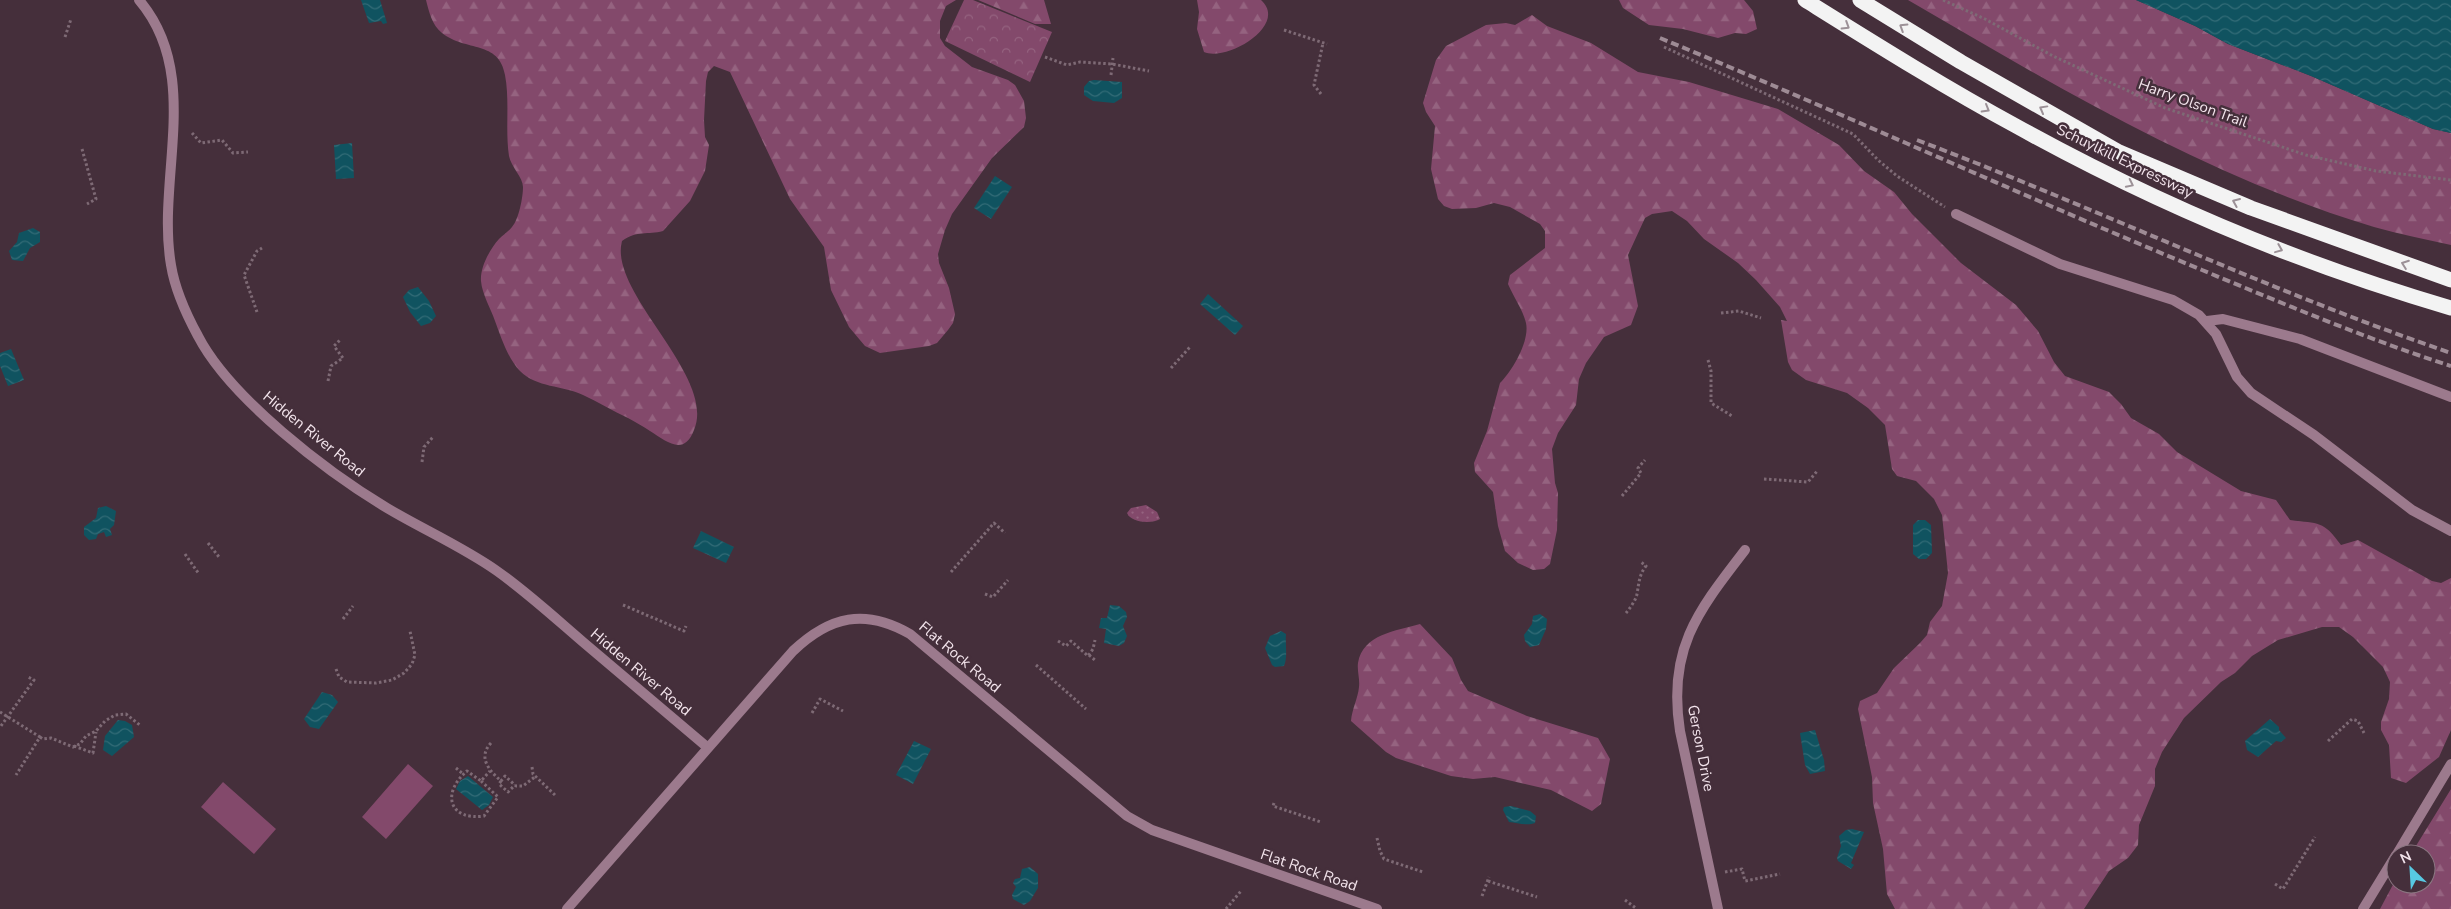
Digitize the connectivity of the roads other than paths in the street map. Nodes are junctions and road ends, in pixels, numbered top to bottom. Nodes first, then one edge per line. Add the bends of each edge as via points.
1 (139, 0) edge
2 (1805, 0) edge
3 (1860, 0) edge
4 (1956, 214) road end
5 (2451, 280) edge
6 (2451, 308) edge
7 (2207, 321) junction
8 (2451, 396) edge
9 (2451, 531) edge
10 (1745, 550) dead end
11 (707, 747) junction
12 (2451, 764) edge
13 (2403, 844) edge
14 (2386, 871) edge
15 (567, 909) edge
16 (1377, 909) edge
17 (1718, 909) edge
18 (2363, 909) edge

1 - 11 street, Hidden River Road via 151,15 164,42 173,80 168,221 171,265 187,314 216,366 255,407 322,463 388,508 497,571
2 -> 6 highway, Schuylkill Expressway via 2016,126 2144,191 2284,251
5 -> 3 highway, Schuylkill Expressway via 2251,208 2120,152 1960,62
4 - 7 street via 2060,264 2173,300
7 - 8 street via 2223,319 2300,339
7 - 9 street via 2237,377 2251,393 2314,435 2412,510
10 - 17 street, Gerson Drive via 1695,620 1678,666 1677,712
11 - 15 street, Flat Rock Road
11 - 16 street, Flat Rock Road via 804,640 844,620 869,618 898,627 923,644 1137,822
12 - 13 street
14 - 18 street

